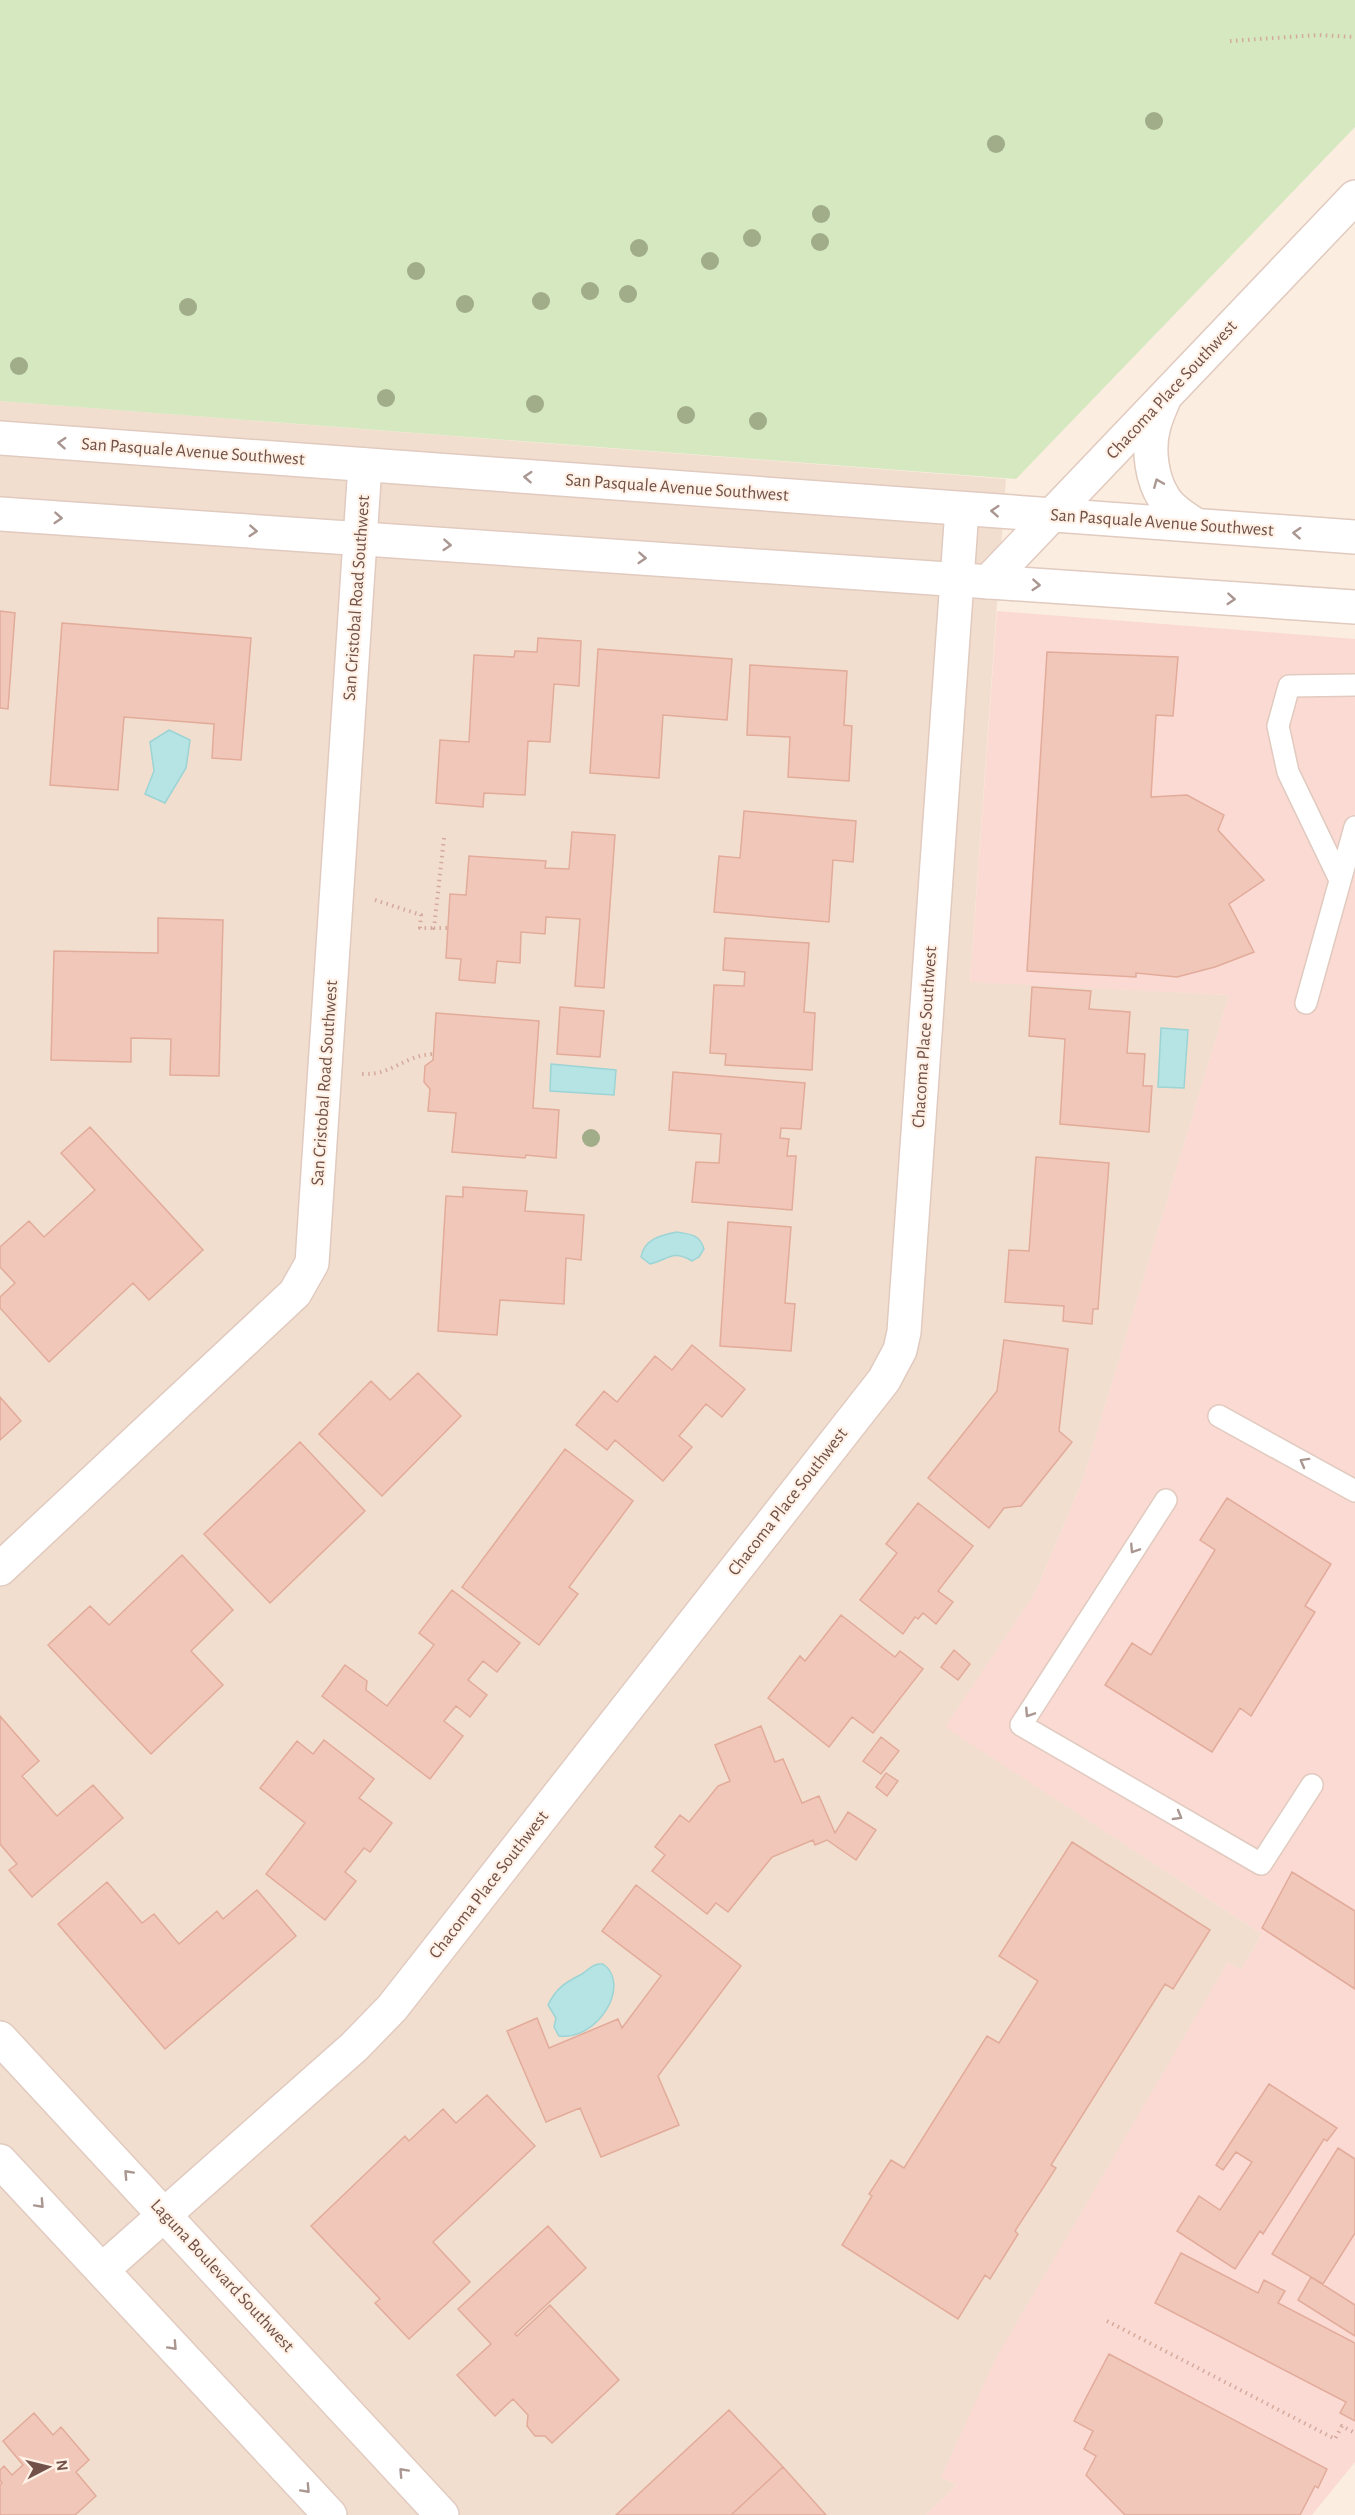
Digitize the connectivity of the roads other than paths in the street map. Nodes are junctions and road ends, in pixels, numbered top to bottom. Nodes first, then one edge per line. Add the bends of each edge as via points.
1 (1355, 197) edge
2 (1164, 399) junction
3 (0, 438) edge
4 (365, 465) junction
5 (962, 508) junction
6 (0, 514) edge
7 (1054, 515) junction
8 (1196, 525) junction
9 (1355, 537) edge
10 (361, 539) junction
11 (973, 581) junction
12 (1355, 607) edge
13 (1355, 685) edge
14 (1355, 827) edge
15 (1340, 880) junction
16 (1306, 1003) dead end
17 (1219, 1416) dead end
18 (1355, 1491) edge
19 (1166, 1500) dead end
20 (0, 1569) edge
21 (1312, 1785) dead end
22 (0, 2038) edge
23 (0, 2161) edge
24 (165, 2214) junction
25 (102, 2270) junction
26 (330, 2515) edge
27 (442, 2515) edge

1 - 2 street, Chacoma Place Southwest
2 - 7 street, Chacoma Place Southwest
8 -> 2 street via 1164,498 1154,476 1153,430
4 -> 3 street, San Pasquale Avenue Southwest
5 -> 4 street, San Pasquale Avenue Southwest
4 - 10 street, San Cristobal Road Southwest
7 -> 5 street, San Pasquale Avenue Southwest
5 - 11 street, Chacoma Place Southwest
6 -> 10 street
7 - 8 street, San Pasquale Avenue Southwest
7 - 11 street, Chacoma Place Southwest
9 -> 8 street, San Pasquale Avenue Southwest
10 -> 11 street
10 - 20 street, San Cristobal Road Southwest via 312,1263 295,1293
11 -> 12 street
11 - 24 street, Chacoma Place Southwest via 904,1332 894,1364 392,2008 354,2047
13 - 15 lane via 1289,686 1278,726 1288,772
14 - 15 lane
15 - 16 lane
18 -> 17 lane
19 -> 21 lane via 1021,1725 1261,1864
24 -> 22 street, Laguna Boulevard Southwest
23 -> 25 street
24 - 25 street, Chacoma Place Southwest
27 -> 24 street, Laguna Boulevard Southwest
25 -> 26 street

